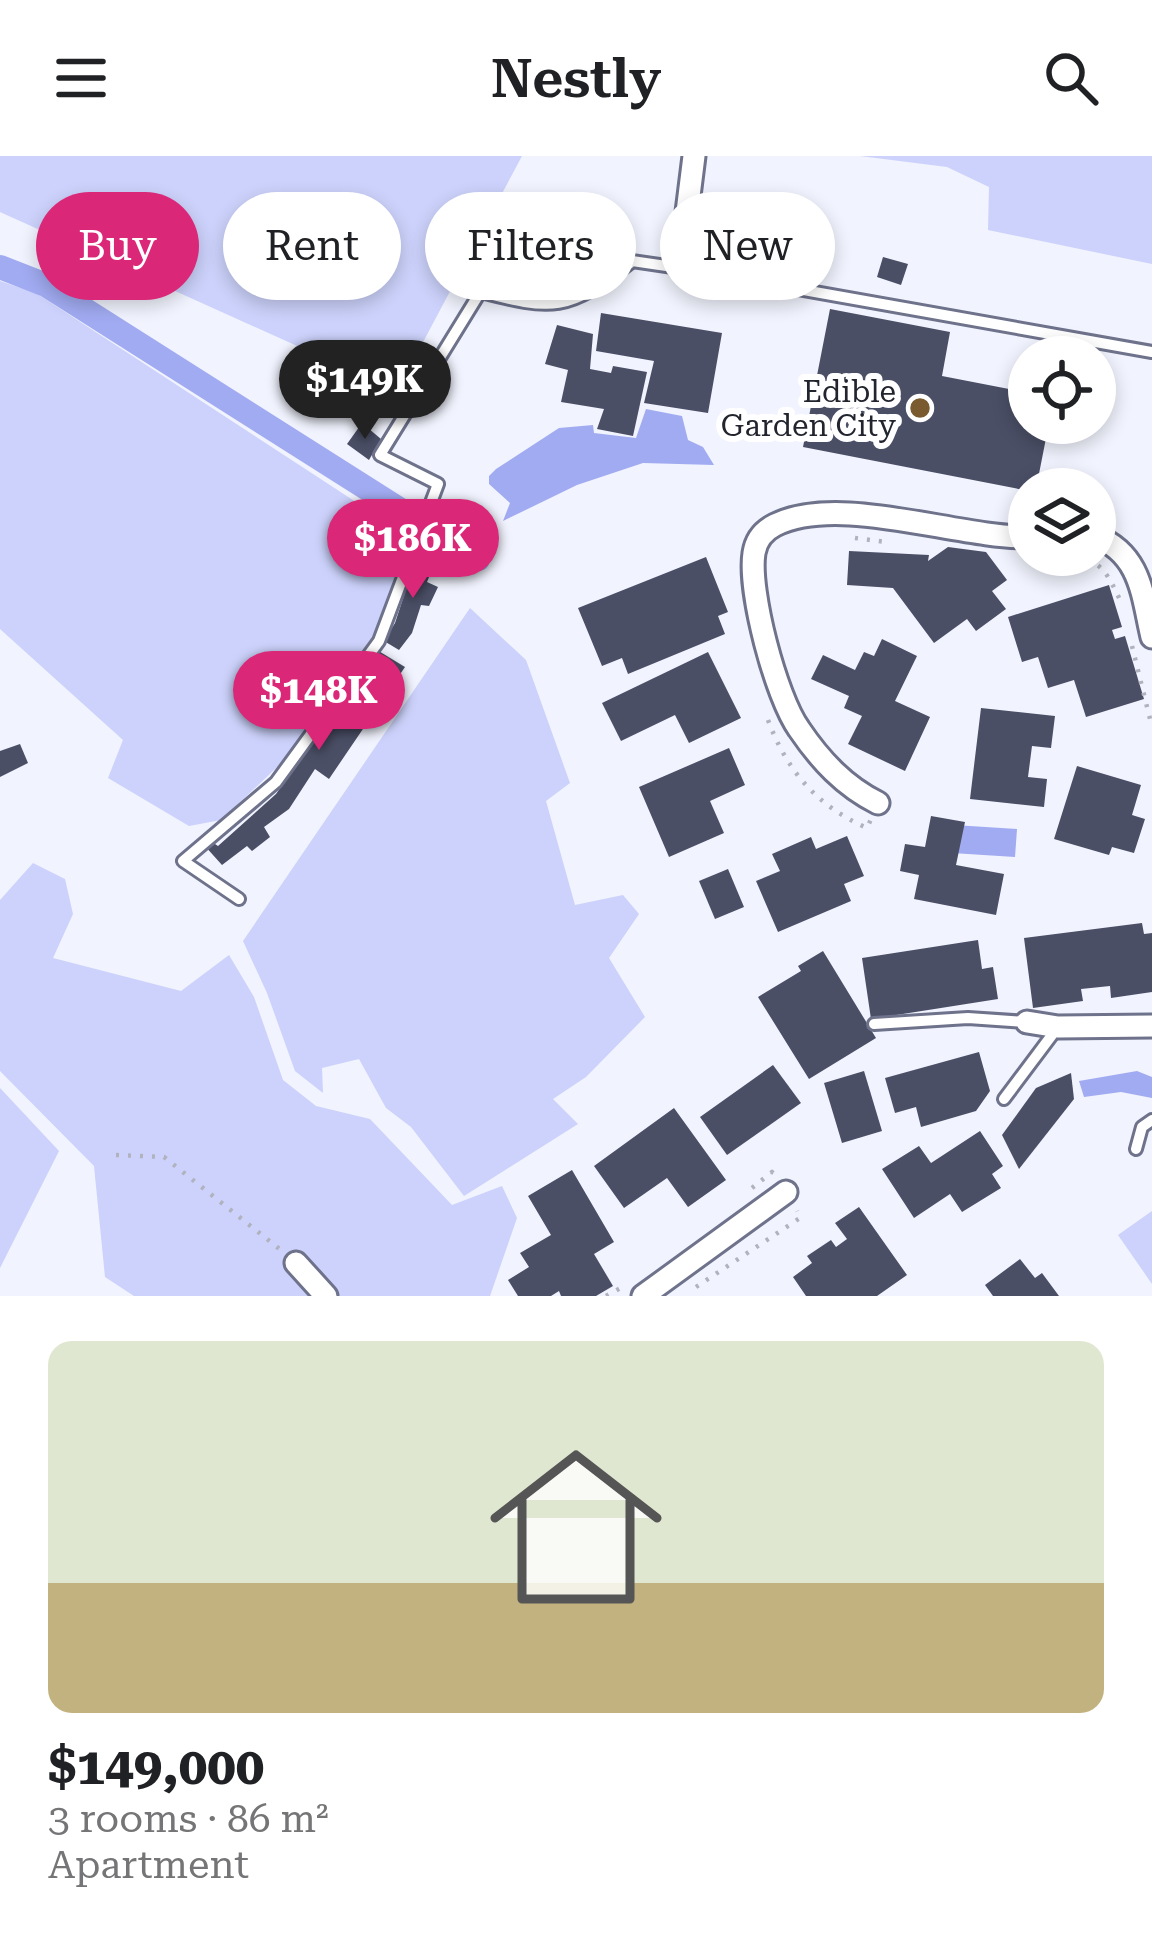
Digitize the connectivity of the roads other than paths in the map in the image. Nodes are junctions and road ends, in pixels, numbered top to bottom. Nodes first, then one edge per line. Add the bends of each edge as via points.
1 (694, 156) edge
2 (690, 192) edge
3 (835, 296) edge
4 (472, 300) edge
5 (512, 300) edge
6 (576, 300) edge
7 (1152, 352) edge
8 (1008, 534) edge
9 (1116, 546) edge
10 (1142, 641) edge
11 (878, 803) road end
12 (239, 899) dead end
13 (1028, 1022) joint
14 (874, 1024) dead end
15 (1152, 1026) edge
16 (1058, 1027) junction
17 (1004, 1099) dead end
18 (1152, 1120) edge
19 (1136, 1149) dead end
20 (787, 1192) road end
21 (296, 1263) road end
22 (326, 1296) edge
23 (643, 1296) edge

1 - 2 street
3 - 7 lane
4 - 12 lane via 380,455 438,484 379,641 276,782 183,861
5 - 6 lane
8 - 11 street via 839,514 789,520 761,534 754,577 769,657 790,712 838,778
9 - 10 street via 1138,572
13 - 14 lane
13 - 16 street
15 - 16 street
16 - 17 lane
18 - 19 lane
20 - 23 street
21 - 22 street

